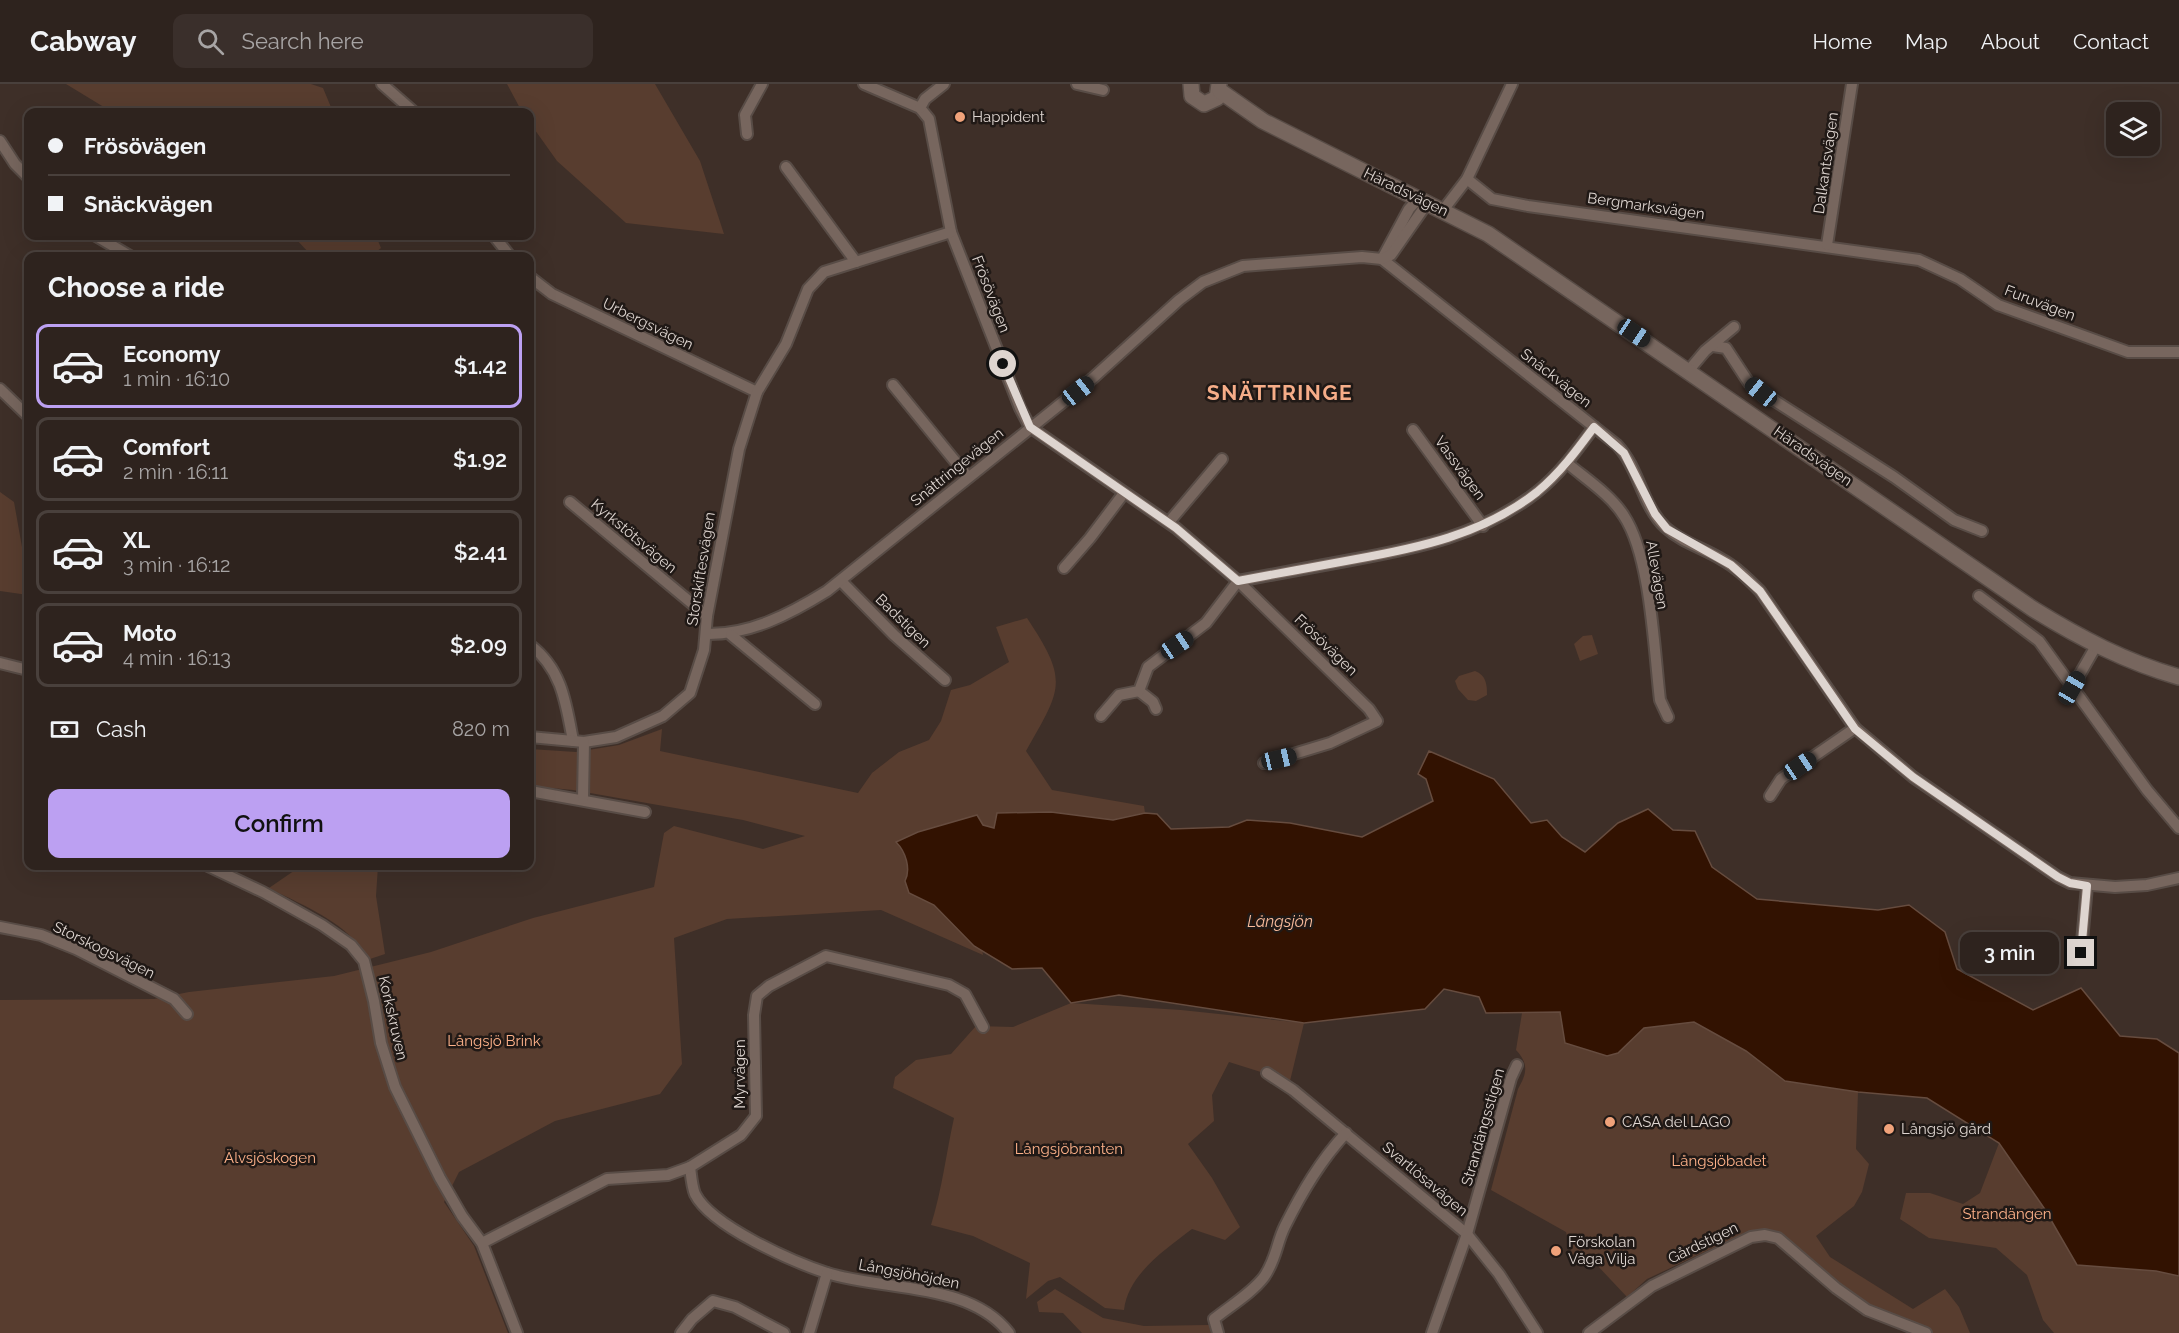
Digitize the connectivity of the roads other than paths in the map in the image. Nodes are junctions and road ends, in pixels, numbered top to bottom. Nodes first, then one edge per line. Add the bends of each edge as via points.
1 (382, 84) edge
2 (762, 84) edge
3 (864, 84) edge
4 (944, 84) edge
5 (1077, 84) edge
6 (1512, 84) edge
7 (1852, 84) edge
8 (1187, 85) edge
9 (1103, 90) dead end
10 (1218, 92) edge
11 (409, 108) edge
12 (920, 108) junction
13 (747, 134) dead end
14 (0, 141) edge
15 (786, 167) dead end
16 (24, 173) edge
17 (1467, 179) junction
18 (1423, 200) junction
19 (1444, 209) junction
20 (951, 232) junction
21 (103, 240) edge
22 (497, 240) edge
23 (1827, 245) junction
24 (123, 252) edge
25 (507, 252) edge
26 (1382, 259) junction
27 (856, 262) junction
28 (534, 279) edge
29 (1734, 327) dead end
30 (1713, 346) junction
31 (2179, 352) edge
32 (1689, 370) junction
33 (893, 385) dead end
34 (0, 389) edge
35 (757, 392) junction
36 (24, 412) edge
37 (1030, 427) junction
38 (1594, 427) junction
39 (1413, 430) dead end
40 (1222, 459) dead end
41 (1567, 463) junction
42 (968, 477) junction
43 (1124, 493) junction
44 (570, 502) dead end
45 (1169, 522) junction
46 (1483, 525) junction
47 (1982, 531) dead end
48 (1064, 568) dead end
49 (841, 581) junction
50 (1238, 581) junction
51 (1980, 596) dead end
52 (707, 616) junction
53 (706, 634) junction
54 (731, 634) junction
55 (2096, 646) junction
56 (534, 648) edge
57 (0, 663) edge
58 (24, 669) edge
59 (2179, 677) edge
60 (945, 680) dead end
61 (2072, 688) junction
62 (1139, 691) junction
63 (815, 704) dead end
64 (1156, 709) dead end
65 (1101, 716) dead end
66 (1668, 717) dead end
67 (1855, 729) junction
68 (534, 737) edge
69 (579, 742) junction
70 (1264, 763) dead end
71 (534, 791) edge
72 (1770, 796) dead end
73 (583, 800) junction
74 (645, 812) dead end
75 (2179, 828) edge
76 (216, 870) edge
77 (2179, 878) edge
78 (2087, 886) junction
79 (0, 927) edge
80 (2081, 953) dead end
81 (188, 1014) dead end
82 (983, 1027) dead end
83 (1517, 1065) dead end
84 (1267, 1073) dead end
85 (1346, 1133) junction
86 (690, 1167) junction
87 (1467, 1234) junction
88 (482, 1243) junction
89 (827, 1273) junction
90 (517, 1333) edge
91 (681, 1333) edge
92 (784, 1333) edge
93 (809, 1333) edge
94 (1009, 1333) edge
95 (1218, 1333) edge
96 (1432, 1333) edge
97 (1537, 1333) edge
98 (1589, 1333) edge
99 (1926, 1333) edge

1 - 11 street
2 - 13 street via 745,115
3 - 12 street
4 - 12 street via 924,99
5 - 9 street
6 - 17 street
7 - 23 street, Dalkantsvägen
8 - 10 street, Häradsvägen via 1197,102 1208,104
10 - 18 street, Häradsvägen via 1263,121
12 - 20 street, Frösövägen via 929,119
14 - 16 street
15 - 27 street
17 - 19 street
17 - 23 street, Bergmarksvägen via 1492,199 1528,206
18 - 19 street, Häradsvägen
18 - 26 street via 1391,255
19 - 32 street, Häradsvägen via 1488,234
20 - 27 street
20 - 37 street, Frösövägen
21 - 24 street
22 - 25 street
23 - 31 street, Furuvägen via 1931,263 1998,305 2128,352
26 - 37 street, Snättringevägen via 1257,264 1213,277 1179,300 1094,378
26 - 38 street, Snäckvägen
27 - 35 street, Storskiftesvägen via 824,272 808,289 786,344
28 - 35 street, Urbergsvägen via 552,294
29 - 30 street
30 - 32 street
30 - 47 street, Häradsvägen via 1726,348 1749,383 1761,392 1954,520
32 - 55 street, Häradsvägen via 2033,609
33 - 42 street
34 - 36 street
35 - 52 street, Storskiftesvägen via 729,491
37 - 42 street, Snättringevägen
37 - 43 street, Frösövägen
38 - 41 street
38 - 67 street, Snäckvägen via 1624,453 1655,514 1667,529 1731,565 1760,591
39 - 46 street, Vassvägen
40 - 45 street
41 - 46 street via 1538,491
41 - 66 street, Allevägen via 1613,502 1635,534 1643,565 1660,700
42 - 49 street, Snättringevägen
43 - 45 street, Frösövägen
43 - 48 street
44 - 52 street, Kyrkstötsvägen
45 - 50 street, Frösövägen
46 - 50 street via 1417,548
49 - 54 street, Snättringevägen via 794,610
49 - 60 street, Badstigen
50 - 62 street via 1206,624 1148,667
50 - 70 street, Frösövägen via 1377,721 1330,743
51 - 61 street via 2038,641
52 - 53 street, Storskiftesvägen
53 - 54 street, Snättringevägen
53 - 69 street, Storskiftesvägen via 694,684 682,702 632,732
54 - 63 street
55 - 59 street, Häradsvägen
55 - 61 street
56 - 69 street via 556,674
57 - 58 street
61 - 75 street
62 - 64 street
62 - 65 street via 1119,695
67 - 72 street via 1781,779
67 - 78 street, Snäckvägen via 1913,777 2058,877
68 - 69 street, Storskiftesvägen
69 - 73 street
71 - 73 street
73 - 74 street
76 - 88 street, Korkskruven via 322,925 351,945 364,960 394,1087 451,1197
77 - 78 street, Snäckvägen via 2147,885
78 - 80 street
79 - 81 street, Storskogsvägen via 41,935 76,949 174,999
82 - 86 street, Myrvägen via 965,994 950,985 826,956 757,996 756,1116 741,1135
83 - 87 street, Strandängsstigen
84 - 85 street, Svartlösavägen
85 - 87 street, Svartlösavägen
85 - 95 street via 1323,1157 1312,1176 1284,1229 1276,1258 1262,1280 1214,1320
86 - 88 street, Myrvägen via 668,1175 607,1179
86 - 89 street, Långsjöhöjden via 695,1194 740,1235
87 - 96 street, Strandängsstigen
87 - 97 street, Svartlösavägen via 1499,1274
88 - 90 street
89 - 93 street
89 - 94 street, Långsjöhöjden via 963,1300 988,1312
91 - 92 street via 713,1301 735,1307
98 - 99 street, Gårdstigen via 1652,1286 1751,1236 1765,1235 1778,1238 1867,1310

